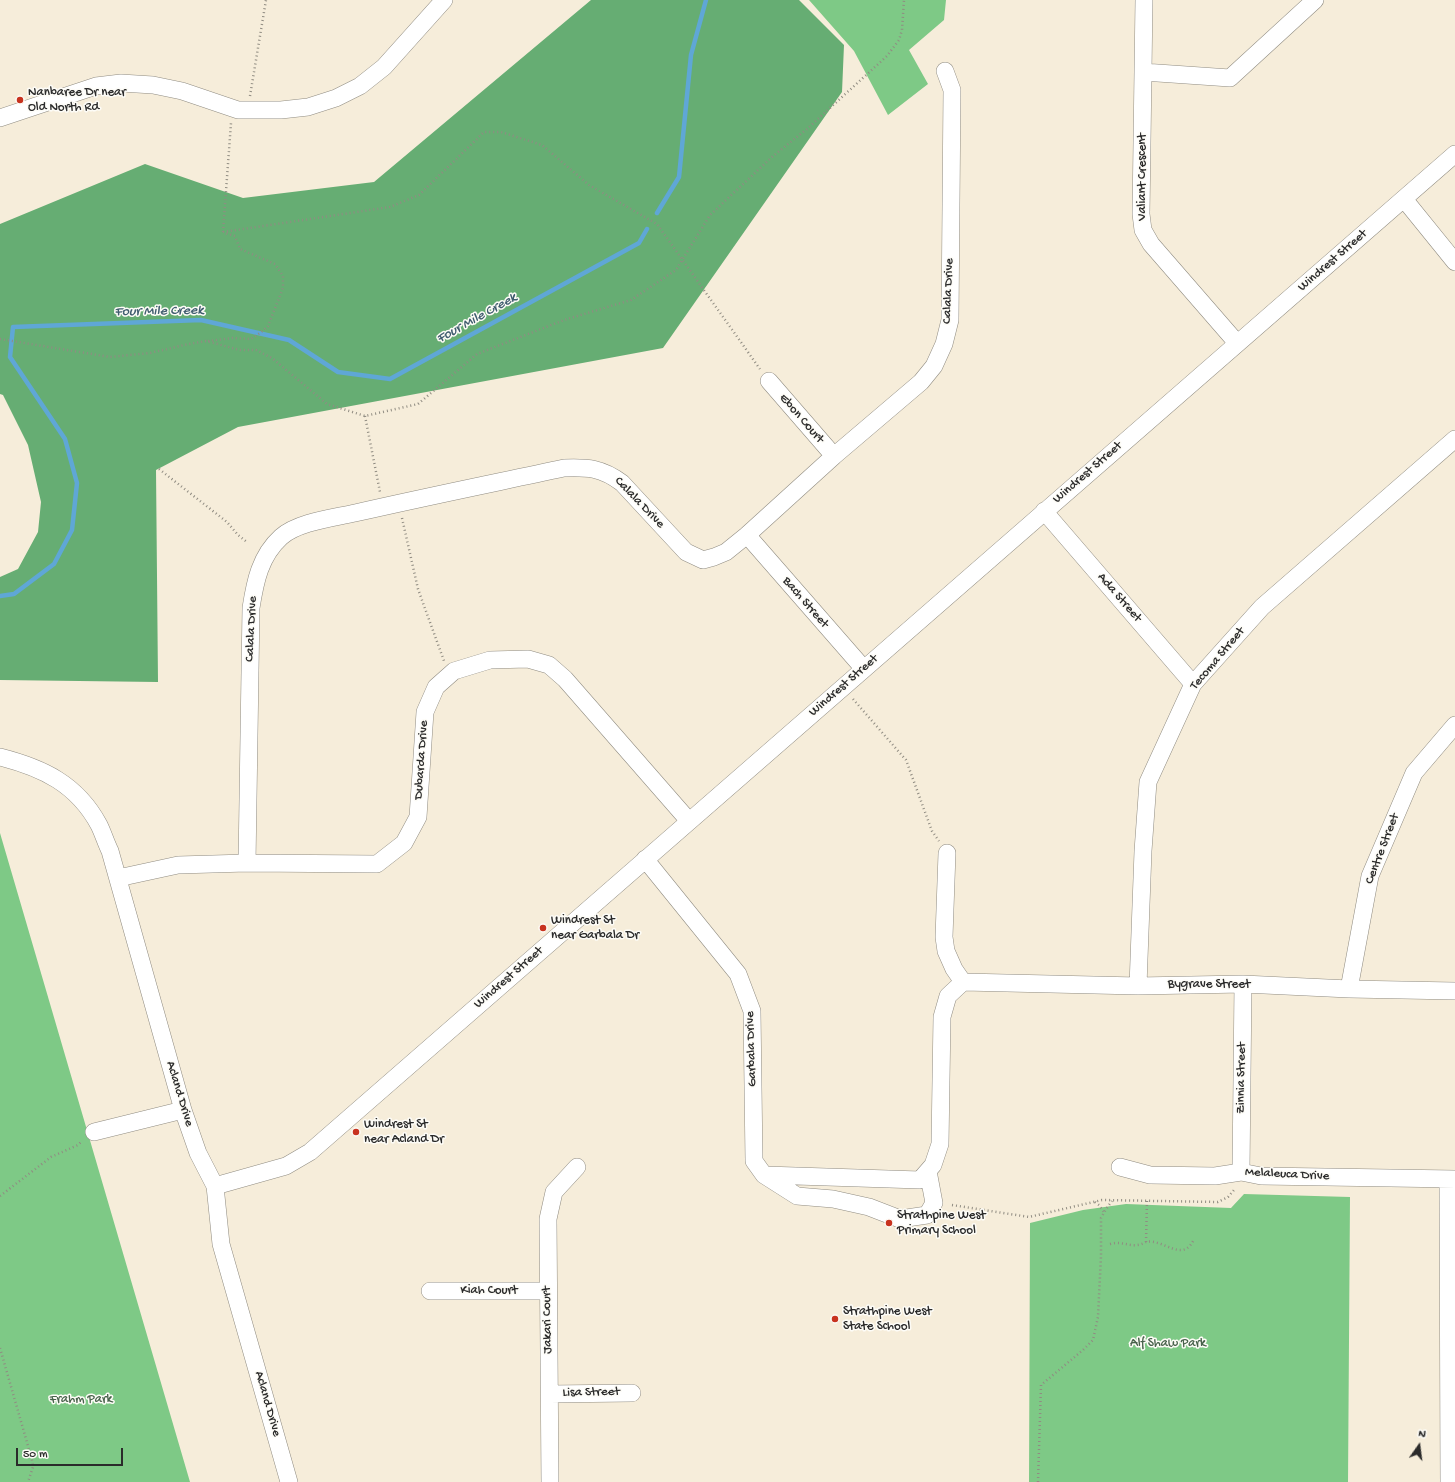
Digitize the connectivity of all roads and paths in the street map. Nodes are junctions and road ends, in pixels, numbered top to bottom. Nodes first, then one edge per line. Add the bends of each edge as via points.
1 (266, 0) edge
2 (444, 0) edge
3 (904, 0) edge
4 (1144, 0) edge
5 (1315, 0) edge
6 (945, 71) dead end
7 (1144, 72) junction
8 (247, 110) junction
9 (0, 118) edge
10 (231, 122) dead end
11 (1455, 154) edge
12 (1404, 199) junction
13 (223, 232) junction
14 (683, 260) junction
15 (1455, 262) edge
16 (0, 339) edge
17 (206, 341) junction
18 (1237, 343) junction
19 (769, 381) joint
20 (365, 416) junction
21 (1455, 439) edge
22 (834, 456) junction
23 (159, 469) dead end
24 (381, 495) dead end
25 (398, 503) junction
26 (1044, 511) junction
27 (747, 535) junction
28 (247, 542) dead end
29 (445, 663) dead end
30 (864, 669) junction
31 (1193, 684) junction
32 (852, 697) dead end
33 (1455, 725) edge
34 (0, 757) edge
35 (689, 821) junction
36 (947, 853) joint
37 (645, 859) junction
38 (248, 863) junction
39 (118, 878) junction
40 (963, 982) junction
41 (1243, 984) junction
42 (1138, 986) junction
43 (1348, 989) junction
44 (1455, 991) edge
45 (183, 1110) junction
46 (94, 1132) joint
47 (577, 1167) dead end
48 (1120, 1167) dead end
49 (928, 1171) junction
50 (1241, 1172) junction
51 (764, 1175) junction
52 (1451, 1179) edge
53 (215, 1186) junction
54 (1234, 1190) dead end
55 (0, 1196) edge
56 (1134, 1196) dead end
57 (1112, 1201) junction
58 (1135, 1201) junction
59 (1147, 1201) junction
60 (1094, 1202) junction
61 (952, 1205) dead end
62 (1104, 1212) junction
63 (1194, 1239) dead end
64 (1146, 1242) junction
65 (1110, 1244) dead end
66 (548, 1291) junction
67 (430, 1292) dead end
68 (0, 1348) edge
69 (632, 1393) dead end
70 (550, 1394) junction
71 (28, 1482) edge
72 (290, 1482) edge
73 (550, 1482) edge
74 (1038, 1482) edge
75 (1449, 1482) edge

1 - 8 path
2 - 8 street via 384,68 360,86 336,98 308,107
3 - 14 path via 899,40 887,56 710,215
4 - 7 street, Valiant Crescent
5 - 7 street via 1230,78
6 - 22 street, Calala Drive via 952,97 950,320 944,344 934,366 921,382
7 - 18 street, Valiant Crescent via 1141,214 1143,230 1151,244
8 - 9 street via 238,110 153,84 122,83 96,86
10 - 13 path
11 - 12 street, Windrest Street
12 - 15 street
12 - 18 street, Windrest Street
13 - 14 path via 390,207 419,195 484,132 501,132 542,145 589,185 657,224
13 - 17 path via 235,236 240,249 275,264 284,276 283,288 268,326 260,333 251,339
14 - 19 path
14 - 20 path via 676,270 630,300 564,320 477,354 418,404
16 - 17 path via 110,357 150,353
17 - 20 path via 240,350 256,350 272,358 327,404
18 - 26 street, Windrest Street
19 - 22 street, Ebon Court
20 - 24 path
21 - 31 street, Tecoma Street via 1262,607
22 - 27 street, Calala Drive
23 - 28 path via 227,522 242,540
25 - 27 street, Calala Drive via 564,468 581,468 611,475 622,483 686,552 703,560 726,552
25 - 29 path via 418,589
25 - 38 street, Calala Drive via 298,527 281,537 267,555 255,580 251,608
26 - 30 street, Windrest Street
26 - 31 street, Ada Street
27 - 30 street, Bach Street
30 - 35 street, Windrest Street
31 - 42 street, Tecoma Street via 1148,782 1142,850
32 - 36 path via 906,760 932,831
33 - 43 street, Centre Street via 1414,773 1370,876
34 - 39 street, Acland Drive via 38,768 72,790 88,807 99,826
35 - 37 street, Windrest Street
35 - 38 street, Dubarda Drive via 566,679 549,665 528,659 490,660 454,672 436,687 425,712 418,817 404,843 377,864
36 - 40 street via 944,937 946,951
37 - 51 street, Garbala Drive via 738,974 752,1011 754,1162
37 - 53 street, Windrest Street via 310,1152 286,1166
38 - 39 street, Dubarda Drive via 178,865
39 - 45 street, Acland Drive
40 - 42 street, Bygrave Street
40 - 49 street via 948,996 942,1016 940,1144 933,1165
41 - 42 street, Bygrave Street
41 - 43 street, Bygrave Street
41 - 50 street, Zinnia Street
43 - 44 street, Bygrave Street
45 - 46 street
45 - 53 street, Acland Drive via 198,1153
46 - 55 path via 78,1145 51,1157
47 - 66 street, Jakari Court via 554,1192 552,1199 548,1219
48 - 50 street, Melaleuca Drive via 1150,1175 1219,1176
49 - 51 street via 920,1180
49 - 51 street, Garbala Drive via 934,1203 927,1214 900,1218 869,1207 833,1199 797,1196
50 - 52 street, Melaleuca Drive via 1261,1176
52 - 75 street
53 - 72 street, Acland Drive via 221,1244
54 - 59 path via 1218,1202
56 - 58 path
57 - 58 path
57 - 60 path
57 - 62 path
58 - 59 path
59 - 64 path
60 - 61 path via 1029,1217
60 - 62 path
62 - 74 path via 1100,1228 1098,1317 1093,1340 1041,1385
63 - 64 path via 1192,1245 1183,1250 1171,1249 1152,1241
64 - 65 path via 1136,1246 1119,1242
66 - 67 street, Kiah Court
66 - 70 street, Jakari Court
68 - 71 path via 32,1460 33,1467
69 - 70 street, Lisa Street
70 - 73 street, Jakari Court

